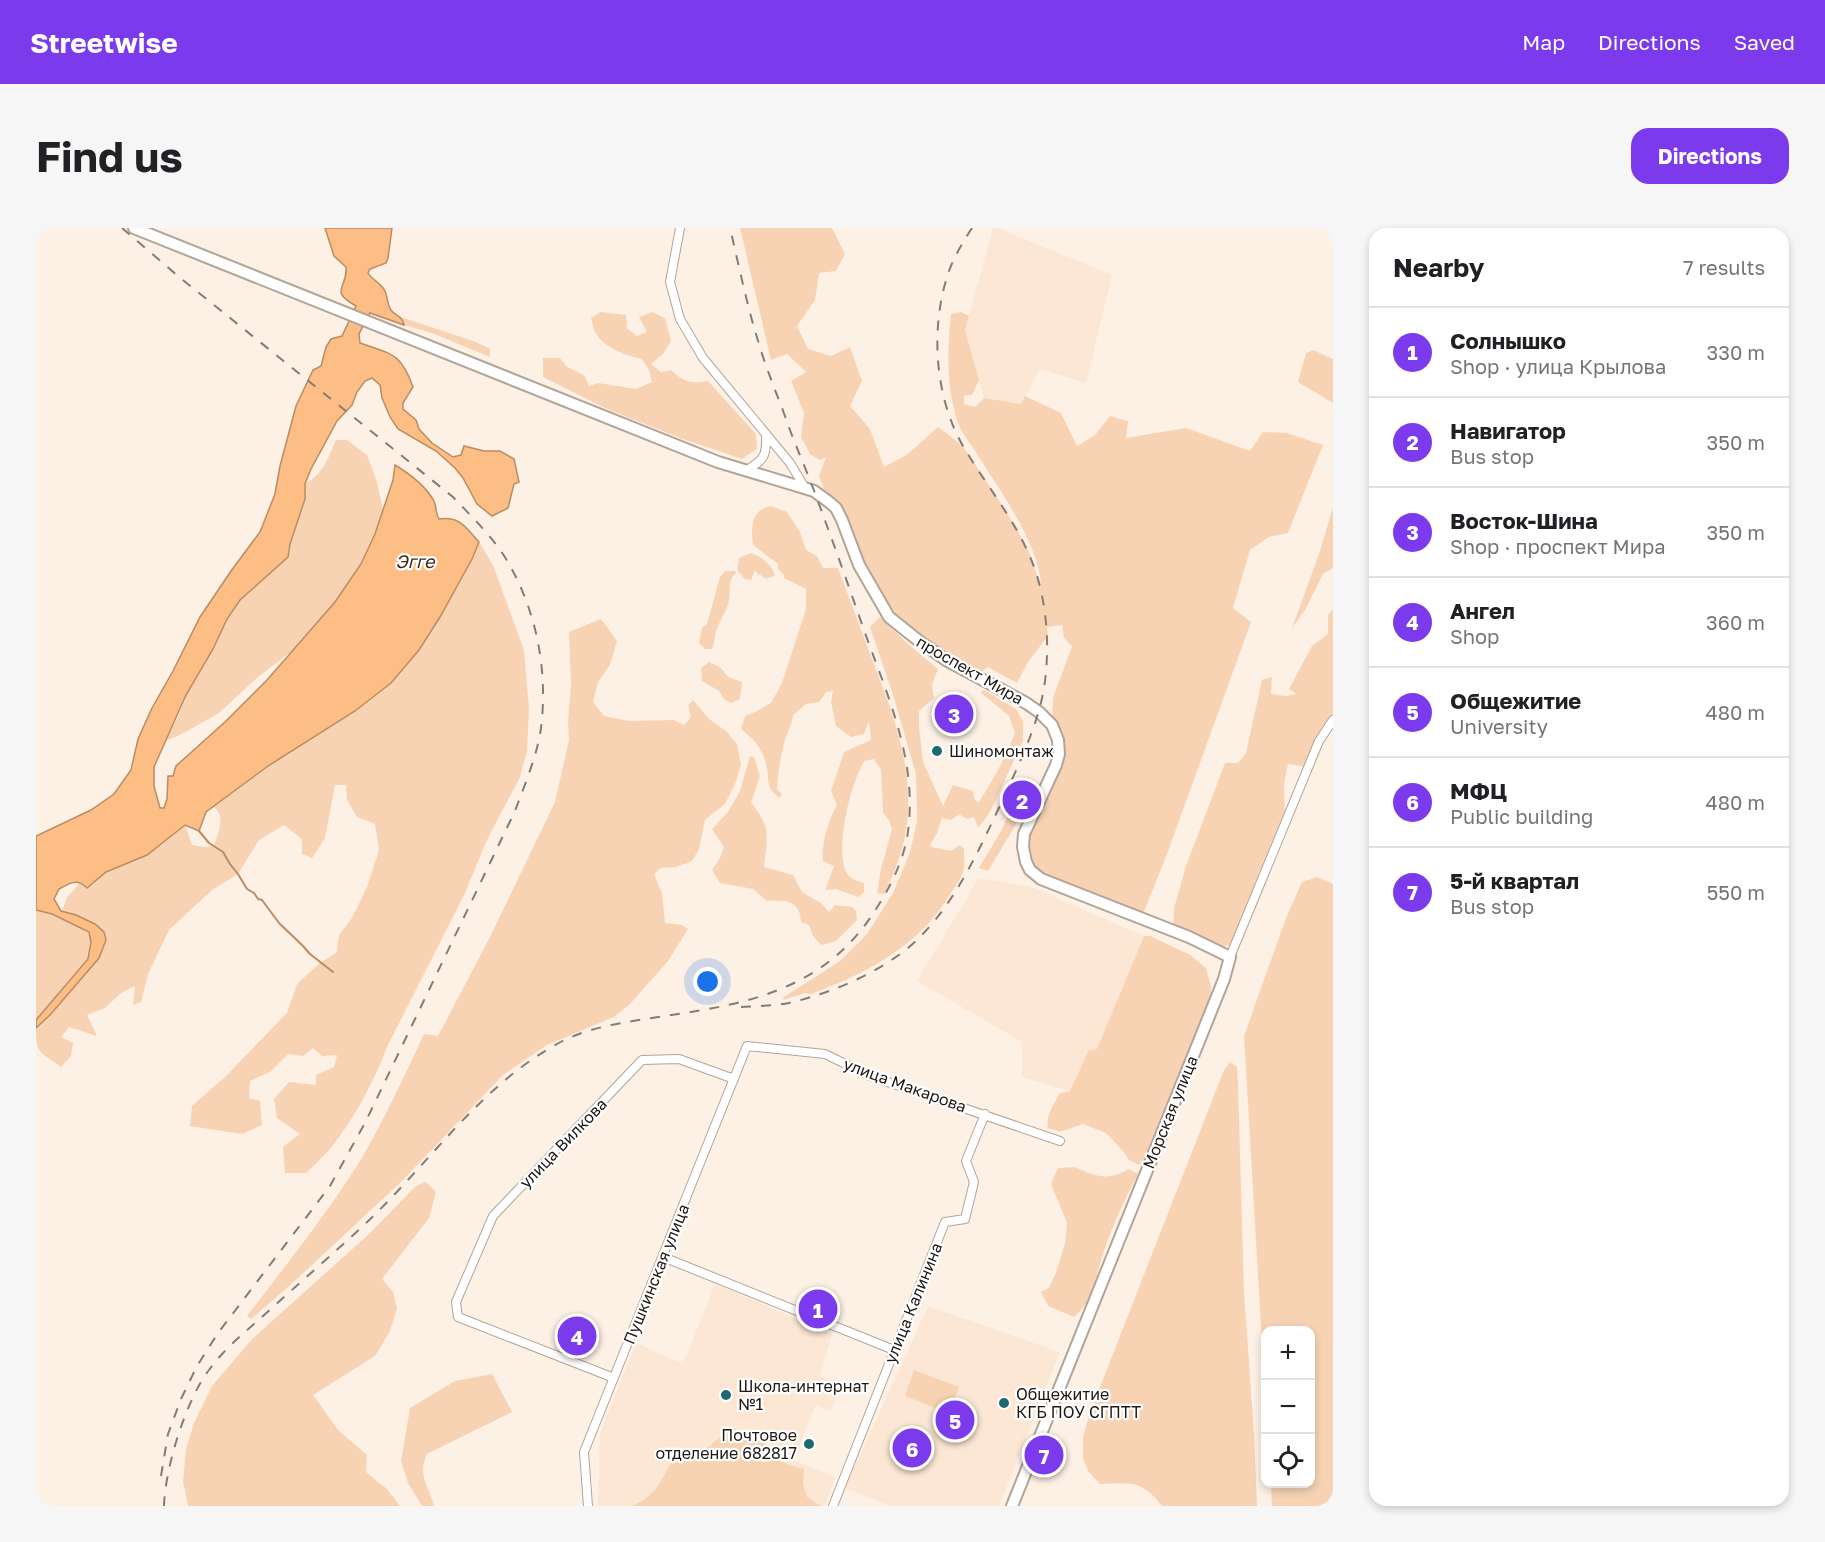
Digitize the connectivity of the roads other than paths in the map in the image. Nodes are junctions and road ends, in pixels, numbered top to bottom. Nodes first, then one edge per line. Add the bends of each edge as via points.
1 (134, 228) edge
2 (680, 228) edge
3 (766, 433) junction
4 (746, 471) junction
5 (805, 488) junction
6 (1333, 720) edge
7 (1230, 957) junction
8 (747, 1046) joint
9 (734, 1079) junction
10 (985, 1114) junction
11 (1060, 1141) dead end
12 (663, 1257) junction
13 (894, 1350) junction
14 (614, 1378) junction
15 (588, 1506) edge
16 (833, 1506) edge
17 (1012, 1506) edge

1 - 4 main road, проспект Мира
2 - 3 street via 670,282 680,319 703,358
3 - 4 street via 767,450 760,462
3 - 5 street
4 - 5 main road, проспект Мира
5 - 7 main road, проспект Мира via 836,508 859,565 889,617 946,660 1026,703 1052,725 1059,754 1024,834 1023,847 1030,870 1041,879
6 - 7 street, Морская улица via 1319,741
7 - 17 main road, Морская улица
8 - 9 street, Пушкинская улица
8 - 10 street, улица Макарова via 825,1054 870,1076
9 - 12 street, Пушкинская улица
9 - 14 street, улица Вилкова via 679,1059 642,1060 494,1216 456,1302 458,1317
10 - 11 street, улица Макарова
10 - 13 street, улица Калинина via 966,1161 974,1182 966,1219 945,1222
12 - 13 street
12 - 14 street, Пушкинская улица
13 - 16 street, улица Калинина
14 - 15 street, Пушкинская улица via 584,1452

